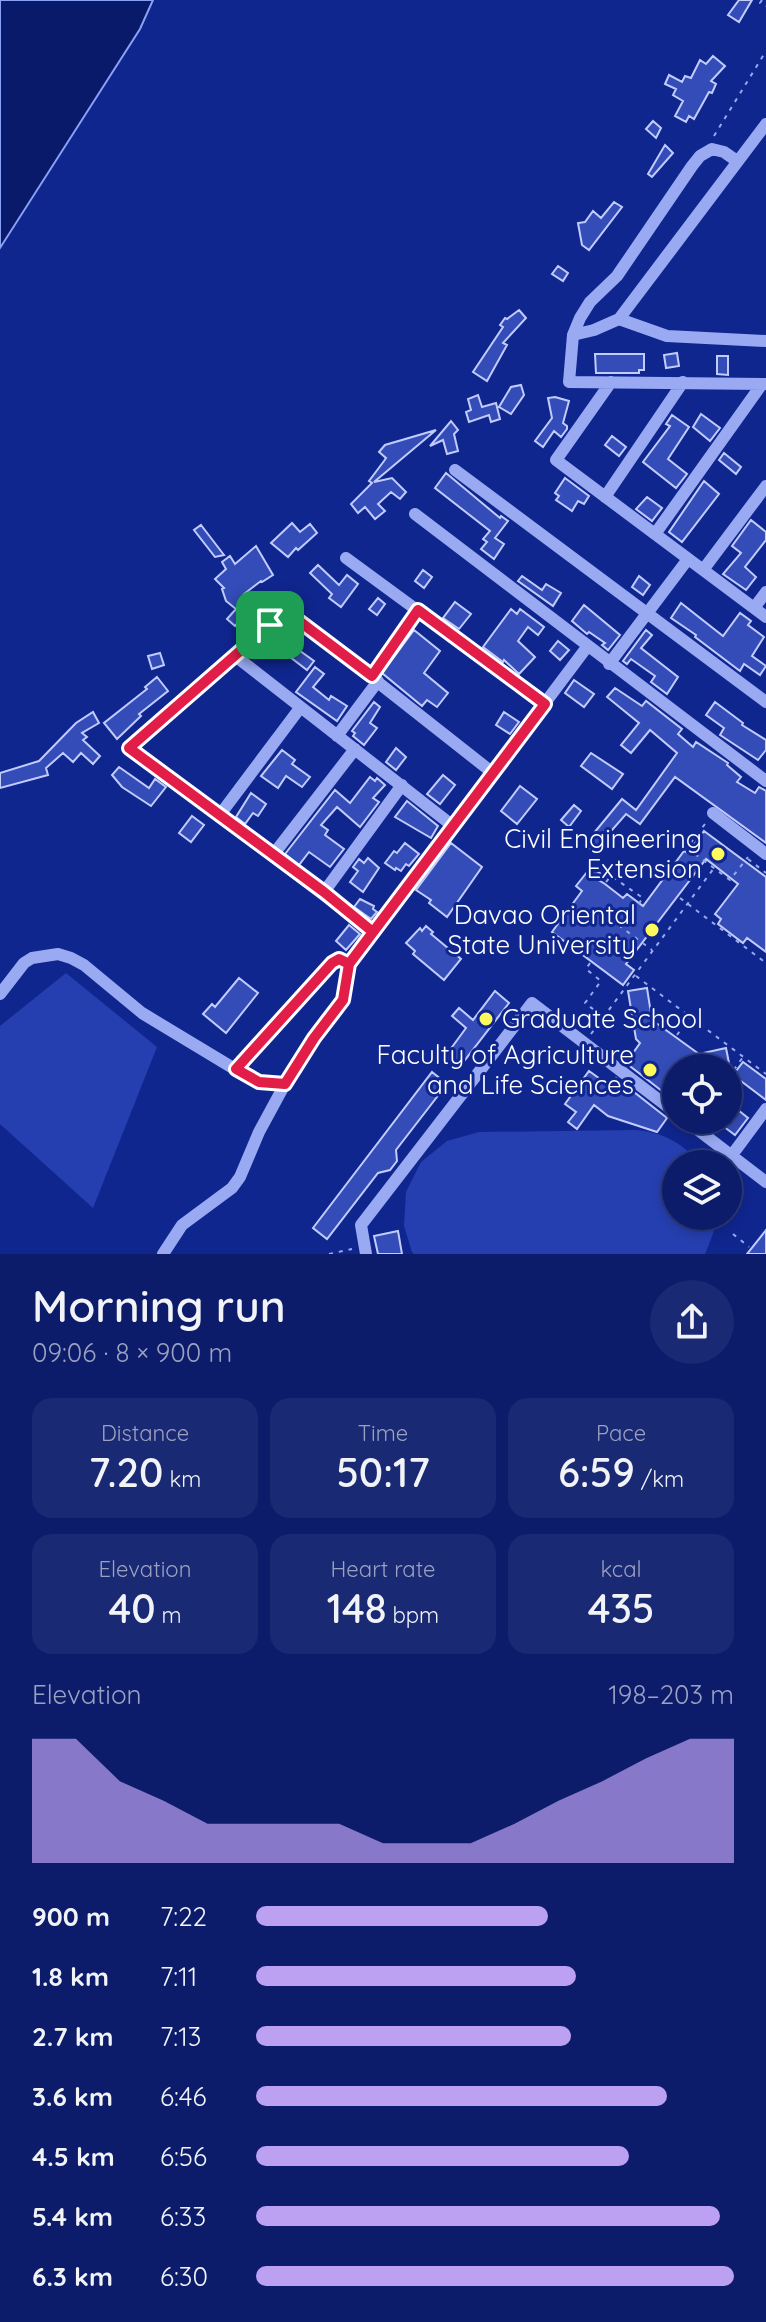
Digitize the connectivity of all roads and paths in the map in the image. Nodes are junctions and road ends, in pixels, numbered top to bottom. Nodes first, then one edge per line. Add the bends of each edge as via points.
1 (762, 0) edge
2 (766, 6) edge
3 (766, 51) edge
4 (766, 124) edge
5 (760, 141) edge
6 (712, 149) junction
7 (737, 161) junction
8 (619, 319) junction
9 (573, 335) junction
10 (766, 341) edge
11 (611, 382) junction
12 (683, 382) junction
13 (764, 384) edge
14 (455, 470) dead end
15 (766, 486) edge
16 (605, 497) junction
17 (415, 514) dead end
18 (655, 534) junction
19 (346, 558) dead end
20 (688, 559) junction
21 (703, 570) junction
22 (766, 592) edge
23 (754, 608) junction
24 (418, 610) junction
25 (647, 613) junction
26 (766, 617) edge
27 (587, 647) junction
28 (234, 655) junction
29 (609, 664) junction
30 (375, 679) junction
31 (766, 702) edge
32 (545, 704) junction
33 (300, 708) junction
34 (337, 736) junction
35 (355, 749) junction
36 (493, 773) junction
37 (766, 781) edge
38 (402, 785) junction
39 (713, 813) joint
40 (219, 816) junction
41 (453, 826) junction
42 (766, 854) edge
43 (273, 855) junction
44 (714, 868) junction
45 (766, 873) edge
46 (606, 882) dead end
47 (324, 892) junction
48 (680, 898) dead end
49 (688, 904) junction
50 (373, 932) junction
51 (653, 951) junction
52 (590, 963) dead end
53 (766, 963) edge
54 (349, 964) junction
55 (635, 975) junction
56 (0, 994) edge
57 (603, 1017) junction
58 (690, 1017) junction
59 (677, 1035) dead end
60 (584, 1043) junction
61 (743, 1057) joint
62 (236, 1069) junction
63 (766, 1074) edge
64 (285, 1084) junction
65 (662, 1102) edge
66 (766, 1109) edge
67 (704, 1134) edge
68 (725, 1150) edge
69 (736, 1150) edge
70 (742, 1163) edge
71 (766, 1182) edge
72 (733, 1234) dead end
73 (749, 1247) dead end
74 (365, 1250) edge
75 (163, 1254) edge
76 (329, 1254) edge

1 - 2 path
3 - 6 path via 718,126
4 - 5 street
5 - 7 street
6 - 7 street
6 - 9 street via 692,166 617,276 590,302
7 - 8 street
8 - 9 street
8 - 10 street via 667,336
9 - 11 street via 569,382
11 - 12 street
11 - 16 street via 556,460
12 - 13 street
12 - 16 street
13 - 18 street
14 - 25 street
15 - 21 street
16 - 18 street
17 - 27 street
18 - 20 street
19 - 24 street
20 - 21 street
20 - 25 street
21 - 23 street
22 - 23 street
23 - 26 street
24 - 30 path
24 - 32 street
25 - 29 street
25 - 31 street
27 - 29 street
27 - 32 street
28 - 30 street via 270,625 289,618
28 - 33 street
28 - 40 street via 129,748
29 - 37 street
30 - 34 street
30 - 36 street
32 - 36 street
33 - 34 street
33 - 40 street
34 - 35 street
35 - 38 street
35 - 43 street
36 - 41 street
38 - 41 street
38 - 47 street
39 - 42 street
39 - 44 path via 687,848
40 - 43 street
41 - 50 street
43 - 47 street
44 - 45 path via 730,880 747,858
44 - 49 path
46 - 51 path via 611,876 643,898 621,927
47 - 50 street
48 - 49 path
49 - 51 path
49 - 53 path
50 - 54 street
51 - 55 path
52 - 57 path via 586,969 601,981 585,1003
54 - 62 street via 339,959 332,963
54 - 64 street via 343,1000
55 - 57 path
55 - 58 path
56 - 62 street via 32,958 71,958 142,1013
57 - 60 path
58 - 59 path
58 - 61 path
60 - 65 street
60 - 74 street via 532,1003 361,1225
61 - 63 path
62 - 64 street via 259,1082
64 - 75 street via 240,1177 182,1225
66 - 69 street
67 - 68 street
70 - 71 street
72 - 73 path
74 - 76 path

